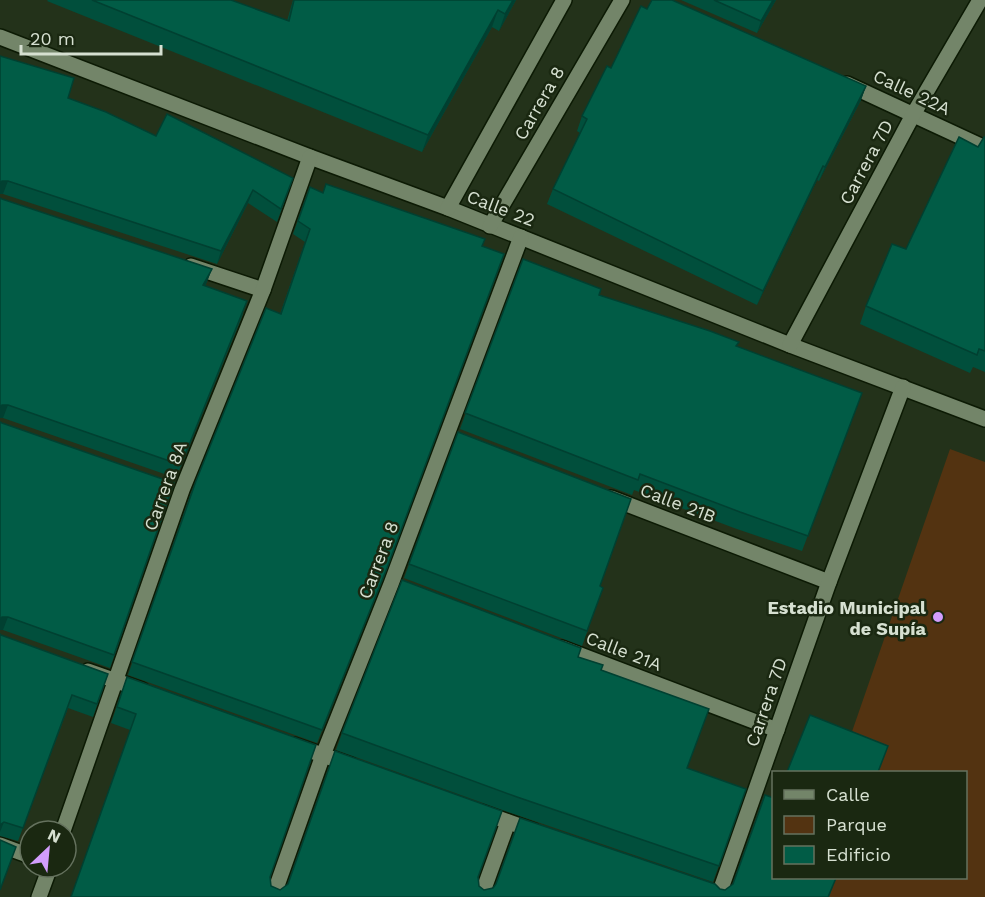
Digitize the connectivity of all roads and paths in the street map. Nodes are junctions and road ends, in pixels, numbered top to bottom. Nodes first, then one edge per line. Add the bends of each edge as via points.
1 (564, 0) edge
2 (622, 0) edge
3 (980, 0) edge
4 (0, 37) edge
5 (828, 76) edge
6 (914, 113) junction
7 (985, 148) edge
8 (310, 157) junction
9 (448, 208) junction
10 (490, 226) junction
11 (521, 237) junction
12 (175, 261) edge
13 (262, 290) junction
14 (790, 345) junction
15 (903, 387) junction
16 (985, 419) edge
17 (599, 493) edge
18 (829, 582) junction
19 (545, 642) edge
20 (74, 666) edge
21 (117, 681) junction
22 (160, 697) edge
23 (777, 730) junction
24 (279, 739) edge
25 (323, 755) junction
26 (366, 771) edge
27 (464, 806) edge
28 (67, 819) edge
29 (508, 822) junction
30 (552, 837) edge
31 (0, 845) edge
32 (18, 852) edge
33 (46, 879) edge
34 (715, 894) edge
35 (39, 897) edge
36 (273, 897) edge
37 (481, 897) edge

1 - 9 street, Carrera 8
2 - 10 street, Carrera 8
3 - 6 street, Carrera 7D
4 - 8 street, Calle 22
5 - 6 street, Calle 22A
6 - 7 street, Calle 22A
6 - 14 street, Carrera 7D
8 - 9 street, Calle 22
8 - 13 street, Carrera 8A
9 - 10 street, Calle 22
10 - 11 street, Calle 22
11 - 14 street, Calle 22
11 - 25 street, Carrera 8 via 396,586
12 - 13 street
13 - 21 street, Carrera 8A via 177,488
14 - 15 street, Calle 22
15 - 16 street, Calle 22
15 - 18 street, Carrera 7D
17 - 18 street, Calle 21B
18 - 23 street, Carrera 7D
19 - 23 street, Calle 21A
20 - 21 street
21 - 22 street
21 - 28 street, Carrera 8A
23 - 34 street, Carrera 7D
24 - 25 street
25 - 26 street
25 - 36 street, Carrera 8
27 - 29 street
29 - 30 street
29 - 37 street
31 - 32 street
33 - 35 street

